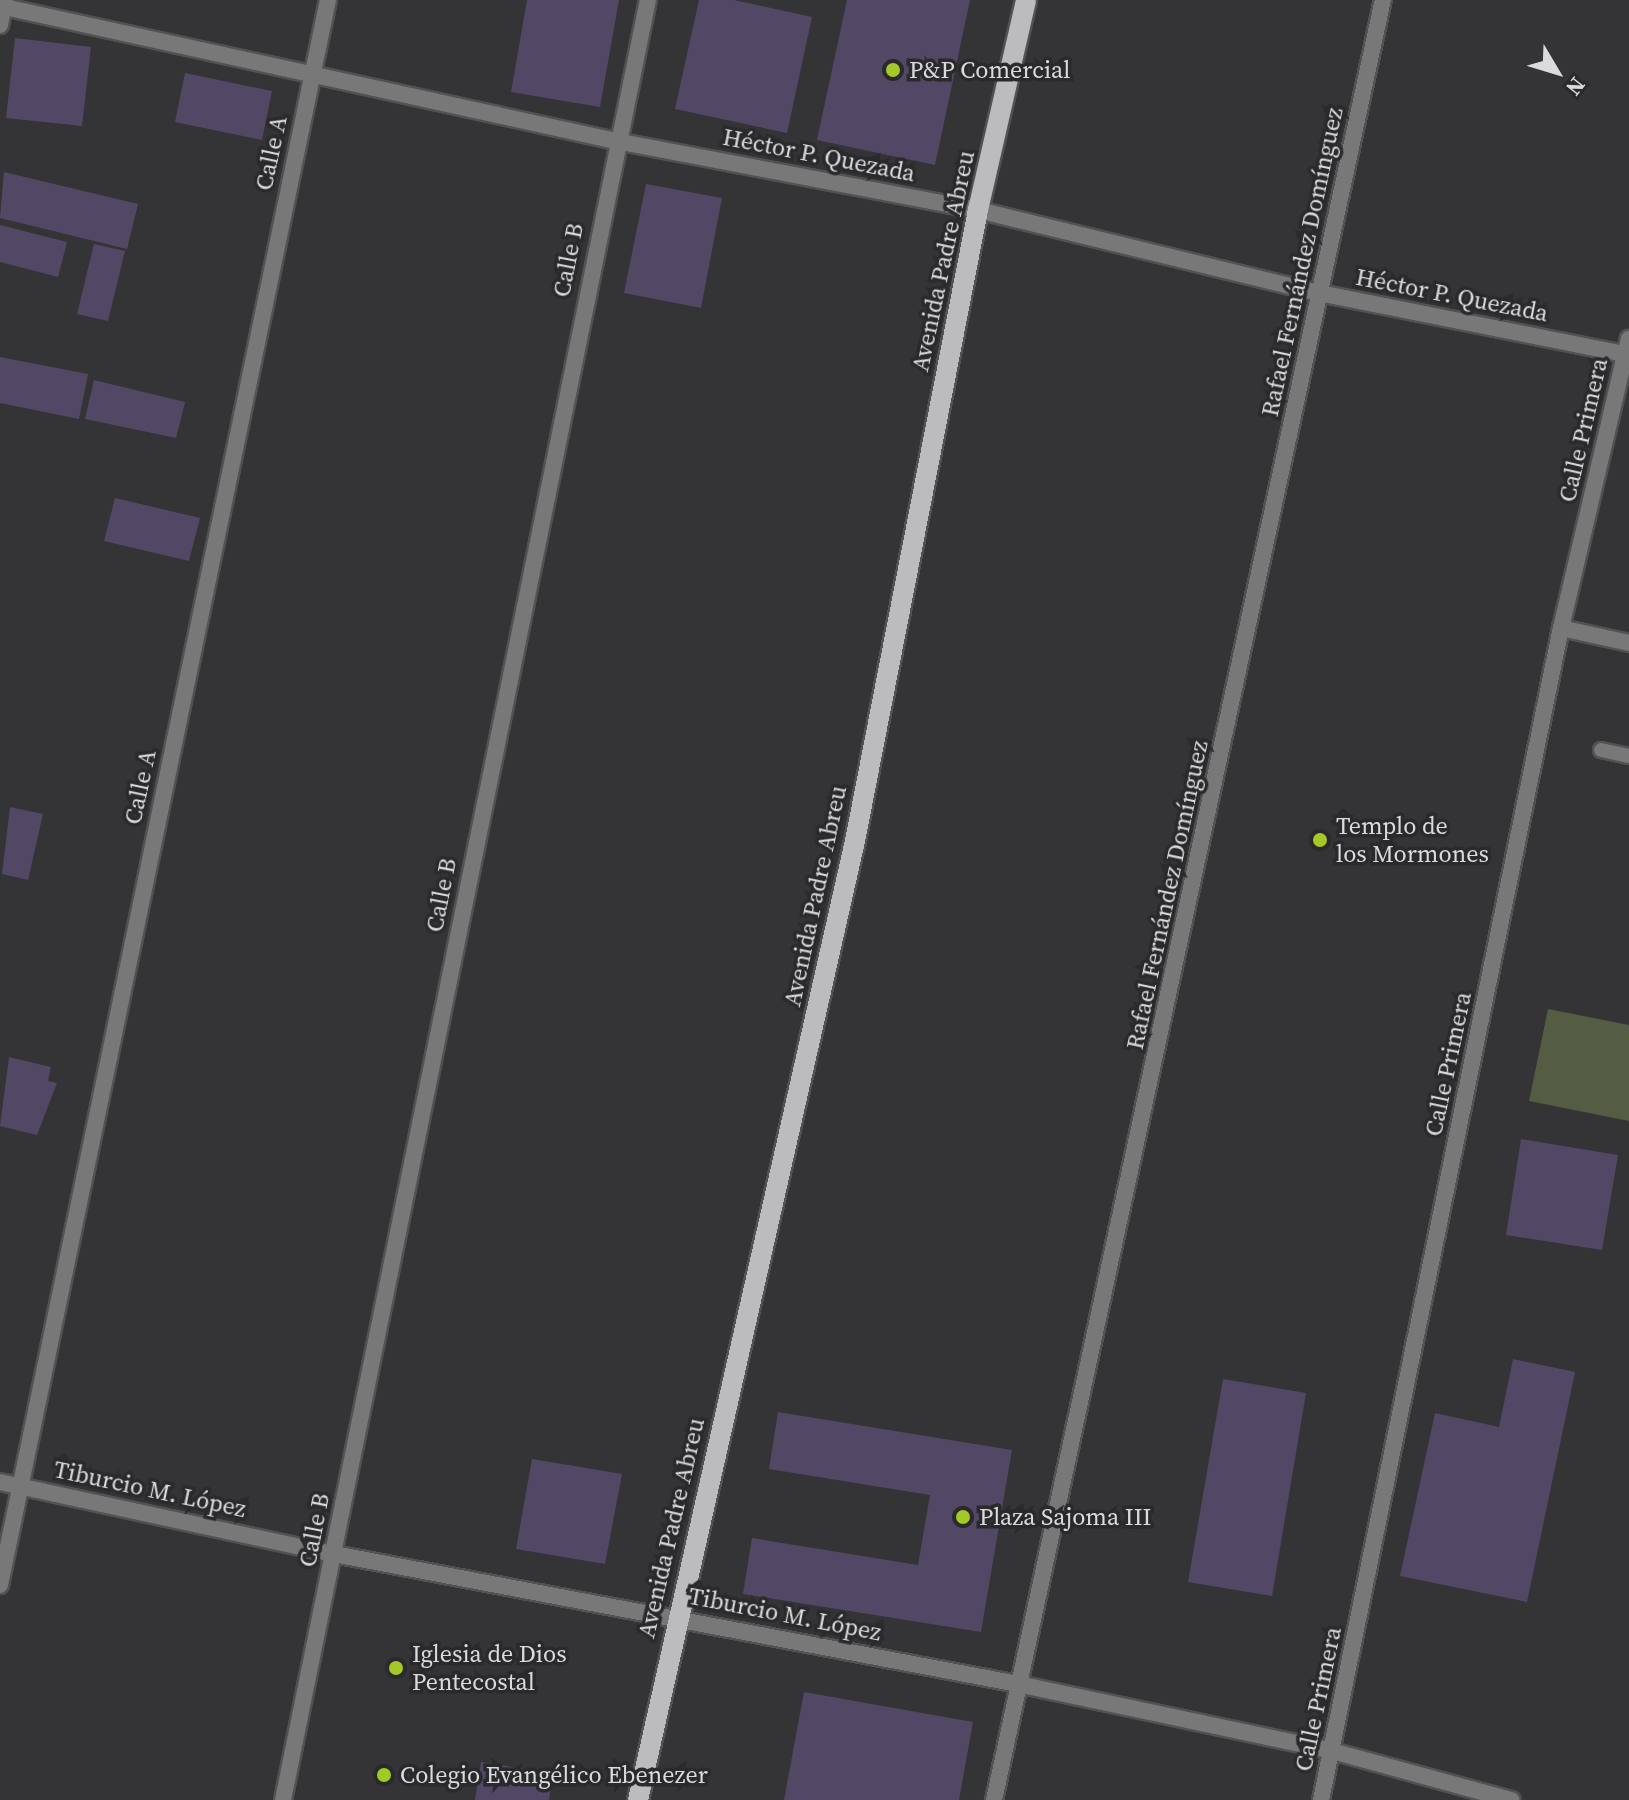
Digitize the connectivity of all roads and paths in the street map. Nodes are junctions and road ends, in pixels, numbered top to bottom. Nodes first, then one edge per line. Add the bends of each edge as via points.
1 (328, 0) edge
2 (648, 0) edge
3 (1026, 0) edge
4 (1383, 0) edge
5 (3, 4) edge
6 (0, 25) edge
7 (311, 77) junction
8 (616, 141) junction
9 (978, 210) junction
10 (1319, 293) junction
11 (1628, 349) edge
12 (1561, 628) junction
13 (1629, 643) edge
14 (1601, 750) dead end
15 (1629, 756) edge
16 (0, 1482) edge
17 (20, 1486) junction
18 (334, 1554) junction
19 (0, 1585) edge
20 (677, 1616) junction
21 (1018, 1684) junction
22 (1332, 1751) junction
23 (283, 1800) edge
24 (638, 1800) edge
25 (994, 1800) edge
26 (1321, 1800) edge
27 (1511, 1800) edge

1 - 7 street, Calle A
2 - 8 street, Calle B
3 - 9 main road, Avenida Padre Abreu
4 - 10 street, Rafael Fernández Domínguez
5 - 6 street
5 - 7 street, Héctor P. Quezada
7 - 8 street, Héctor P. Quezada
7 - 17 street, Calle A
8 - 9 street, Héctor P. Quezada
8 - 18 street, Calle B
9 - 10 street, Héctor P. Quezada
9 - 20 main road, Avenida Padre Abreu via 855,841
10 - 11 street, Héctor P. Quezada
10 - 21 street, Rafael Fernández Domínguez
11 - 12 street, Calle Primera
12 - 13 street
12 - 22 street, Calle Primera
14 - 15 lane
16 - 17 street, Tiburcio M. López
17 - 18 street, Tiburcio M. López
17 - 19 street, Calle A
18 - 20 street, Tiburcio M. López
18 - 23 street, Calle B
20 - 21 street, Tiburcio M. López
20 - 24 main road, Avenida Padre Abreu
21 - 22 street, Tiburcio M. López
21 - 25 street, Rafael Fernández Domínguez
22 - 26 street, Calle Primera
22 - 27 street, Tiburcio M. López

